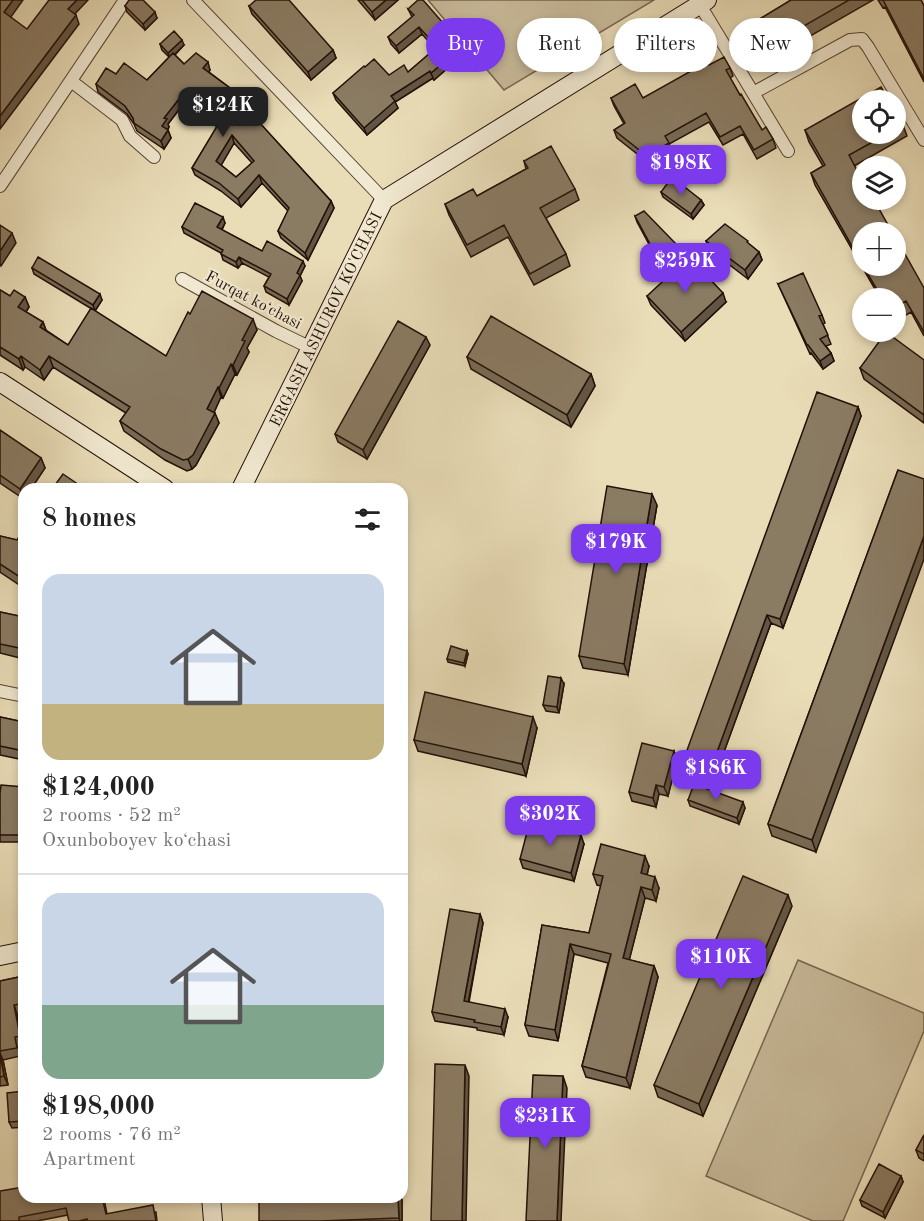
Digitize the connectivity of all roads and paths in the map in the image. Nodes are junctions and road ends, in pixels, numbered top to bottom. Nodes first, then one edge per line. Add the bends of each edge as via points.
1 (125, 0) edge
2 (193, 0) edge
3 (704, 2) edge
4 (71, 81) junction
5 (753, 93) junction
6 (924, 140) edge
7 (788, 151) dead end
8 (154, 157) dead end
9 (0, 186) edge
10 (384, 201) junction
11 (182, 279) dead end
12 (311, 348) junction
13 (0, 382) edge
14 (156, 483) edge
15 (244, 483) edge
16 (0, 691) edge
17 (18, 695) edge
18 (18, 952) edge
19 (0, 956) edge
20 (212, 1203) edge
21 (213, 1221) edge

1 - 4 street
2 - 10 street
3 - 5 street
3 - 10 street, ERGASH ASHUROV KO'CHASI
4 - 8 street via 122,120 130,136
4 - 9 street
5 - 6 street via 850,40 862,39
5 - 7 street
10 - 12 street, ERGASH ASHUROV KO'CHASI
11 - 12 street, Furqat koʻchasi
12 - 15 street, ERGASH ASHUROV KO'CHASI
13 - 14 street
16 - 17 street
18 - 19 street
20 - 21 street

